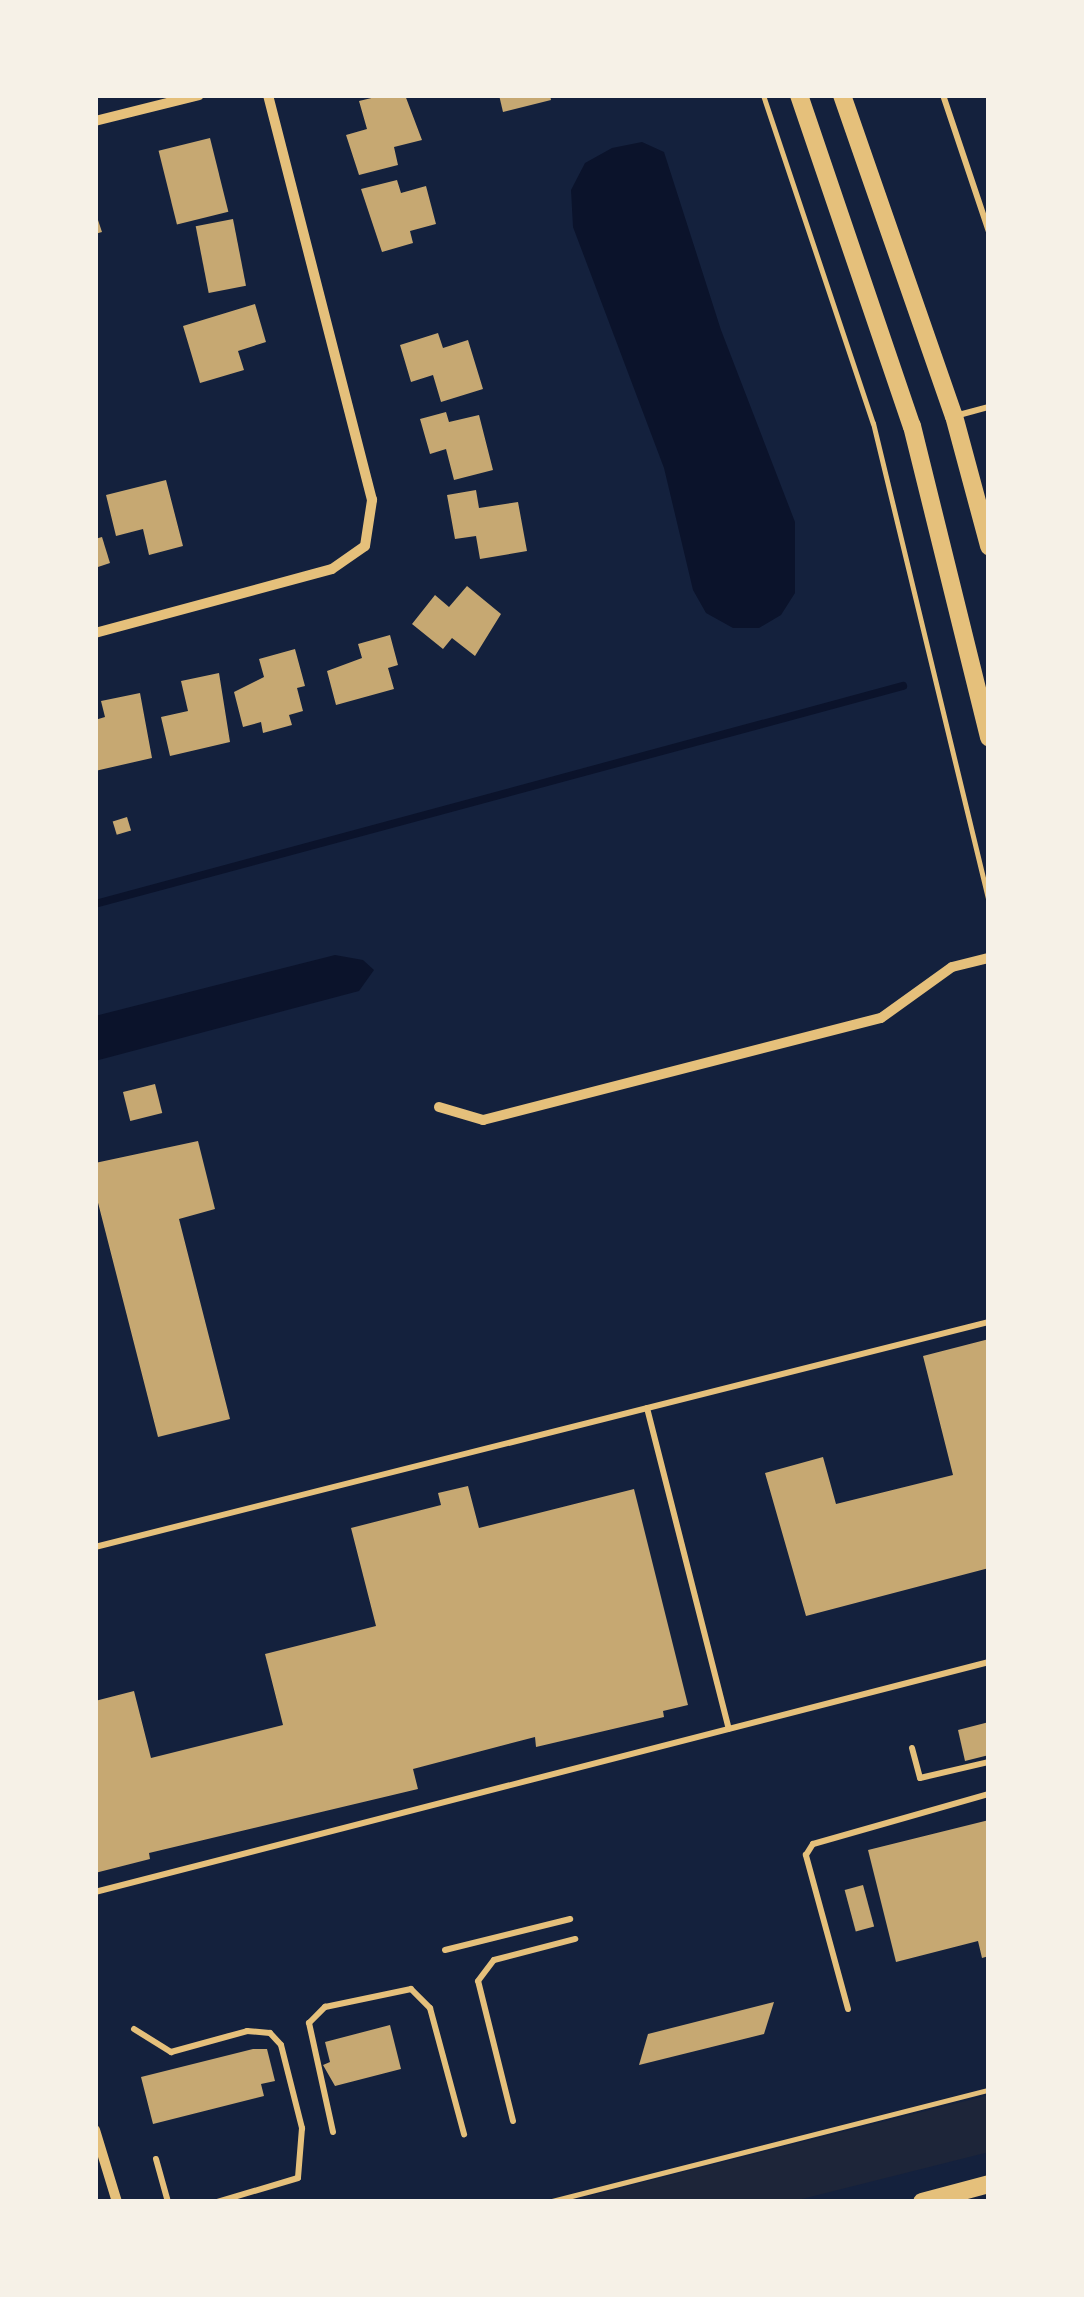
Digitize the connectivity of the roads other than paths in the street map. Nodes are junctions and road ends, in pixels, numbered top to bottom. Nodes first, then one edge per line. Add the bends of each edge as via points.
1 (199, 95) edge
2 (268, 95) edge
3 (798, 95) edge
4 (842, 95) edge
5 (943, 95) edge
6 (95, 121) edge
7 (989, 232) edge
8 (989, 406) edge
9 (954, 416) junction
10 (989, 546) edge
11 (95, 633) edge
12 (989, 738) edge
13 (989, 958) edge
14 (439, 1107) dead end
15 (989, 1322) edge
16 (647, 1408) junction
17 (95, 1546) edge
18 (989, 1662) edge
19 (729, 1729) junction
20 (912, 1748) dead end
21 (989, 1762) edge
22 (989, 1794) edge
23 (95, 1892) edge
24 (570, 1920) dead end
25 (575, 1939) dead end
26 (445, 1950) dead end
27 (848, 2008) dead end
28 (134, 2028) dead end
29 (514, 2121) dead end
30 (95, 2130) edge
31 (332, 2132) dead end
32 (464, 2134) dead end
33 (156, 2159) dead end
34 (989, 2184) edge
35 (118, 2202) edge
36 (168, 2202) edge
37 (218, 2202) edge
38 (922, 2202) edge

1 - 6 street
2 - 11 street via 372,500 365,546 332,569
3 - 12 main road via 912,426
4 - 9 main road
5 - 7 lane
8 - 9 lane
9 - 10 main road
13 - 14 street via 952,967 881,1018 483,1120
15 - 16 lane
16 - 17 lane
16 - 19 lane
18 - 19 lane
19 - 23 lane
20 - 21 lane via 920,1778
22 - 27 lane via 812,1844 806,1855
24 - 26 lane
25 - 29 lane via 483,1967 480,1994
28 - 37 lane via 170,2052 248,2032 270,2033 281,2045 302,2128 298,2178
30 - 35 street
31 - 32 lane via 309,2022 325,2008 411,1989 430,2008
33 - 36 lane
34 - 38 main road

